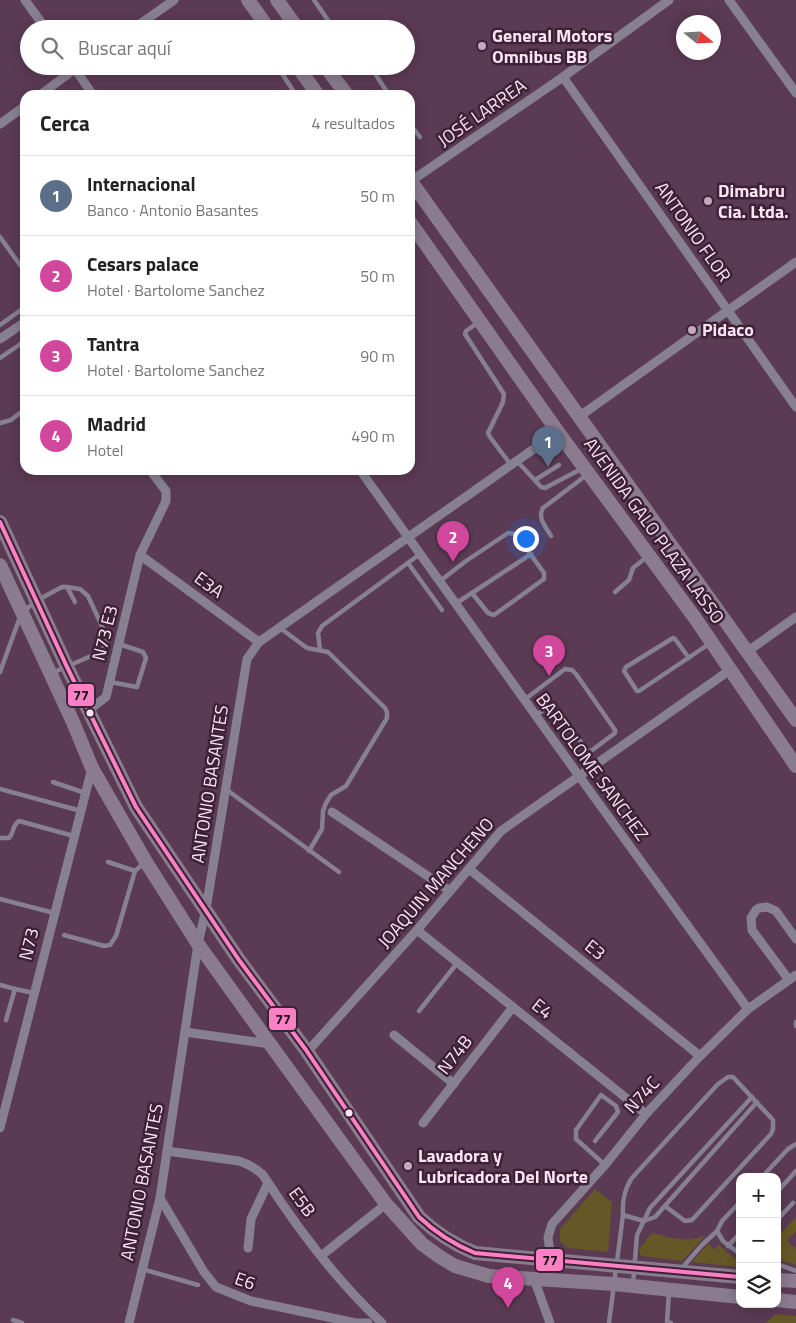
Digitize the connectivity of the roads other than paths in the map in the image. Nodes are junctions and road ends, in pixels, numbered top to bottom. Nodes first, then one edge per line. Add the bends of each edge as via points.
1 (25, 0) edge
2 (174, 0) edge
3 (248, 0) edge
4 (276, 0) edge
5 (314, 0) edge
6 (669, 0) edge
7 (730, 0) edge
8 (39, 20) edge
9 (146, 20) edge
10 (262, 20) edge
11 (291, 20) edge
12 (328, 20) edge
13 (65, 75) edge
14 (80, 75) edge
15 (283, 75) edge
16 (304, 75) edge
17 (333, 75) edge
18 (376, 75) edge
19 (563, 77) junction
20 (46, 90) edge
21 (90, 90) edge
22 (293, 90) edge
23 (314, 90) edge
24 (344, 90) edge
25 (386, 90) edge
26 (796, 93) edge
27 (20, 110) edge
28 (0, 124) edge
29 (415, 130) edge
30 (420, 137) dead end
31 (415, 178) edge
32 (415, 188) edge
33 (415, 229) edge
34 (0, 237) edge
35 (796, 262) edge
36 (20, 265) edge
37 (729, 310) junction
38 (20, 311) edge
39 (480, 321) junction
40 (0, 325) edge
41 (20, 325) edge
42 (0, 338) edge
43 (20, 344) edge
44 (0, 358) edge
45 (796, 407) edge
46 (20, 413) edge
47 (580, 416) junction
48 (0, 423) edge
49 (558, 432) junction
50 (514, 463) junction
51 (559, 465) dead end
52 (587, 470) junction
53 (154, 475) edge
54 (364, 475) edge
55 (535, 480) junction
56 (0, 522) edge
57 (551, 536) dead end
58 (408, 538) junction
59 (420, 554) junction
60 (531, 554) junction
61 (140, 555) junction
62 (649, 555) junction
63 (408, 563) junction
64 (0, 565) edge
65 (440, 582) junction
66 (67, 587) junction
67 (615, 592) dead end
68 (472, 593) junction
69 (36, 601) junction
70 (75, 602) dead end
71 (455, 604) junction
72 (442, 610) dead end
73 (22, 612) junction
74 (796, 617) edge
75 (279, 628) junction
76 (259, 642) junction
77 (712, 642) junction
78 (119, 644) junction
79 (320, 650) junction
80 (748, 651) junction
81 (689, 658) junction
82 (66, 667) junction
83 (730, 670) junction
84 (0, 672) edge
85 (50, 674) junction
86 (110, 682) junction
87 (524, 700) junction
88 (89, 710) junction
89 (792, 711) edge
90 (536, 716) junction
91 (796, 766) edge
92 (92, 768) junction
93 (578, 776) junction
94 (53, 782) dead end
95 (0, 789) edge
96 (226, 790) junction
97 (85, 793) junction
98 (81, 810) junction
99 (332, 812) dead end
100 (74, 836) junction
101 (0, 838) edge
102 (309, 851) junction
103 (108, 862) dead end
104 (146, 862) junction
105 (469, 869) junction
106 (135, 871) junction
107 (339, 872) dead end
108 (450, 891) junction
109 (0, 899) edge
110 (206, 909) junction
111 (54, 913) junction
112 (417, 930) junction
113 (64, 935) dead end
114 (796, 939) edge
115 (198, 944) junction
116 (458, 962) junction
117 (793, 978) edge
118 (0, 985) edge
119 (15, 989) junction
120 (34, 993) junction
121 (513, 1007) junction
122 (748, 1009) junction
123 (419, 1011) dead end
124 (6, 1020) dead end
125 (796, 1022) edge
126 (796, 1026) edge
127 (185, 1032) junction
128 (394, 1035) dead end
129 (270, 1044) junction
130 (307, 1052) junction
131 (700, 1056) junction
132 (454, 1084) junction
133 (752, 1097) junction
134 (757, 1102) junction
135 (646, 1114) junction
136 (423, 1123) dead end
137 (0, 1128) edge
138 (595, 1141) dead end
139 (796, 1144) edge
140 (167, 1151) junction
141 (605, 1165) junction
142 (796, 1171) edge
143 (766, 1173) edge
144 (268, 1183) junction
145 (781, 1188) edge
146 (160, 1198) junction
147 (793, 1203) dead end
148 (386, 1204) junction
149 (665, 1206) junction
150 (736, 1206) edge
151 (623, 1215) junction
152 (779, 1218) edge
153 (644, 1221) junction
154 (717, 1231) junction
155 (736, 1237) edge
156 (728, 1246) junction
157 (248, 1248) dead end
158 (736, 1251) edge
159 (321, 1256) junction
160 (551, 1260) junction
161 (781, 1265) edge
162 (617, 1266) junction
163 (635, 1268) junction
164 (142, 1269) junction
165 (796, 1271) edge
166 (679, 1272) junction
167 (736, 1277) edge
168 (534, 1279) junction
169 (781, 1280) edge
170 (796, 1281) edge
171 (614, 1284) junction
172 (198, 1285) dead end
173 (633, 1286) junction
174 (670, 1289) junction
175 (736, 1297) edge
176 (781, 1300) edge
177 (796, 1302) edge
178 (13, 1320) dead end
179 (22, 1323) edge
180 (129, 1323) edge
181 (356, 1323) edge
182 (368, 1323) edge
183 (382, 1323) edge
184 (550, 1323) edge
185 (609, 1323) edge
186 (668, 1323) edge

1 - 8 street
2 - 9 street
3 - 10 main road
4 - 11 main road
5 - 12 lane
6 - 19 street, JOSÉ LARREA
7 - 26 street
13 - 20 street
14 - 21 street
15 - 22 lane
16 - 23 main road
17 - 24 main road
18 - 25 lane
19 - 31 street, JOSÉ LARREA
19 - 37 street, ANTONIO FLOR
27 - 28 street
29 - 30 lane
32 - 47 main road, AVENIDA GALO PLAZA LASSO
33 - 39 main road, AVENIDA GALO PLAZA LASSO
34 - 36 lane
35 - 37 street
37 - 45 street, ANTONIO FLOR
37 - 47 street
38 - 40 lane
39 - 49 main road, AVENIDA GALO PLAZA LASSO
39 - 50 lane via 465,334 504,394 488,433
41 - 42 street
43 - 44 lane
46 - 48 lane
47 - 80 main road, AVENIDA GALO PLAZA LASSO
49 - 50 street, ANTONIO BASANTES
49 - 52 main road, AVENIDA GALO PLAZA LASSO
50 - 55 lane
50 - 58 street, ANTONIO BASANTES
51 - 55 lane
52 - 55 lane via 549,487 541,487
52 - 57 lane via 540,512
52 - 62 main road, AVENIDA GALO PLAZA LASSO
53 - 61 street, N73 E3 via 167,496
54 - 58 street, BARTOLOME SANCHEZ
56 - 69 main road
58 - 59 street, BARTOLOME SANCHEZ
58 - 75 street, ANTONIO BASANTES
59 - 63 lane
59 - 65 street, BARTOLOME SANCHEZ
60 - 65 lane via 516,534 508,533
60 - 68 lane
60 - 68 lane via 544,572 544,579 494,615 488,613
61 - 76 street, E3A
61 - 78 street, N73 E3
62 - 67 lane via 633,568 629,580
62 - 77 main road, AVENIDA GALO PLAZA LASSO
63 - 72 lane
63 - 79 lane via 322,626 318,633
64 - 73 main road
65 - 71 street, BARTOLOME SANCHEZ
66 - 69 lane
66 - 70 lane
66 - 82 lane via 88,596 107,637 106,644 98,652
68 - 71 lane
69 - 73 lane
69 - 82 main road
71 - 87 street, BARTOLOME SANCHEZ
73 - 84 lane
73 - 85 main road
74 - 80 street
75 - 76 street, ANTONIO BASANTES
75 - 79 lane via 307,648
76 - 96 street, ANTONIO BASANTES via 247,659
77 - 81 lane
77 - 83 main road, AVENIDA GALO PLAZA LASSO
78 - 86 street, N73 E3
78 - 86 lane via 143,652 146,658 137,687
79 - 102 lane via 328,652 387,712 346,786 326,803 322,829
80 - 89 main road, AVENIDA GALO PLAZA LASSO
81 - 81 lane via 673,638 624,671 639,691
82 - 85 lane
82 - 88 main road
83 - 91 main road, AVENIDA GALO PLAZA LASSO
83 - 93 street, JOAQUIN MANCHENO
85 - 92 main road
86 - 88 street, N73 E3 via 106,697
87 - 90 street, BARTOLOME SANCHEZ
87 - 90 lane via 565,669 572,670 615,733 588,751 552,706
88 - 110 main road via 136,807
90 - 93 street, BARTOLOME SANCHEZ
92 - 97 street, N73
92 - 104 main road
93 - 105 street, JOAQUIN MANCHENO via 501,831
93 - 122 street, BARTOLOME SANCHEZ
94 - 97 lane
95 - 98 lane
96 - 102 lane
96 - 110 street, ANTONIO BASANTES
97 - 98 street, N73
98 - 100 street, N73
99 - 108 street
100 - 101 lane via 19,821 14,825 12,836
100 - 111 street, N73
102 - 107 lane
103 - 106 lane
104 - 106 lane
104 - 115 main road
105 - 108 street, JOAQUIN MANCHENO
105 - 131 street, E3
106 - 113 lane via 116,936 110,945
108 - 112 street, JOAQUIN MANCHENO
109 - 111 lane
110 - 115 street, ANTONIO BASANTES
110 - 130 main road
111 - 120 street, N73
112 - 116 street, E4
112 - 130 street, JOAQUIN MANCHENO
114 - 117 street via 776,911 767,906 756,910 751,918 752,930
115 - 127 street, ANTONIO BASANTES
115 - 129 main road
116 - 121 street, E4
116 - 123 lane
117 - 122 street, N74C
118 - 119 lane
119 - 120 lane
119 - 124 lane
120 - 137 street, N73
121 - 132 street, N74B
121 - 135 street, E4
122 - 131 street, N74C
125 - 126 lane
127 - 129 street
127 - 140 street, ANTONIO BASANTES
128 - 132 street
129 - 148 main road
130 - 160 main road via 419,1217 435,1232 475,1253
131 - 135 street, N74C
132 - 136 street, N74B
133 - 134 lane
133 - 151 lane via 733,1077 718,1084 630,1179 624,1190
133 - 153 lane via 650,1208
134 - 149 lane
134 - 149 lane via 772,1120 771,1134 692,1220 684,1221
135 - 141 street, N74C
138 - 141 lane via 618,1112 616,1106 601,1095 576,1130 576,1139
139 - 143 lane
140 - 144 street, E5B via 248,1163
140 - 146 street, ANTONIO BASANTES
141 - 160 street, N74C via 552,1224 548,1237
142 - 145 lane
144 - 157 street via 251,1219
144 - 159 street, E5B
146 - 164 street, ANTONIO BASANTES
146 - 181 street, E6 via 204,1272 216,1286 252,1301
147 - 152 lane
148 - 159 street
148 - 168 main road via 422,1244 455,1266 489,1276
149 - 153 lane
150 - 154 lane
151 - 153 lane
151 - 162 lane
153 - 163 lane via 637,1235
154 - 156 lane
154 - 166 lane
155 - 156 lane
156 - 158 lane
159 - 183 street, E5B
160 - 162 main road
161 - 165 lane
162 - 163 main road
162 - 171 lane
163 - 166 main road
163 - 173 lane
164 - 172 lane
164 - 180 street, ANTONIO BASANTES
166 - 167 main road
168 - 171 main road
168 - 184 street
169 - 170 main road
171 - 173 main road
171 - 185 lane
173 - 174 main road
174 - 175 main road
174 - 186 lane
176 - 177 main road
178 - 179 lane
181 - 182 street, E6

